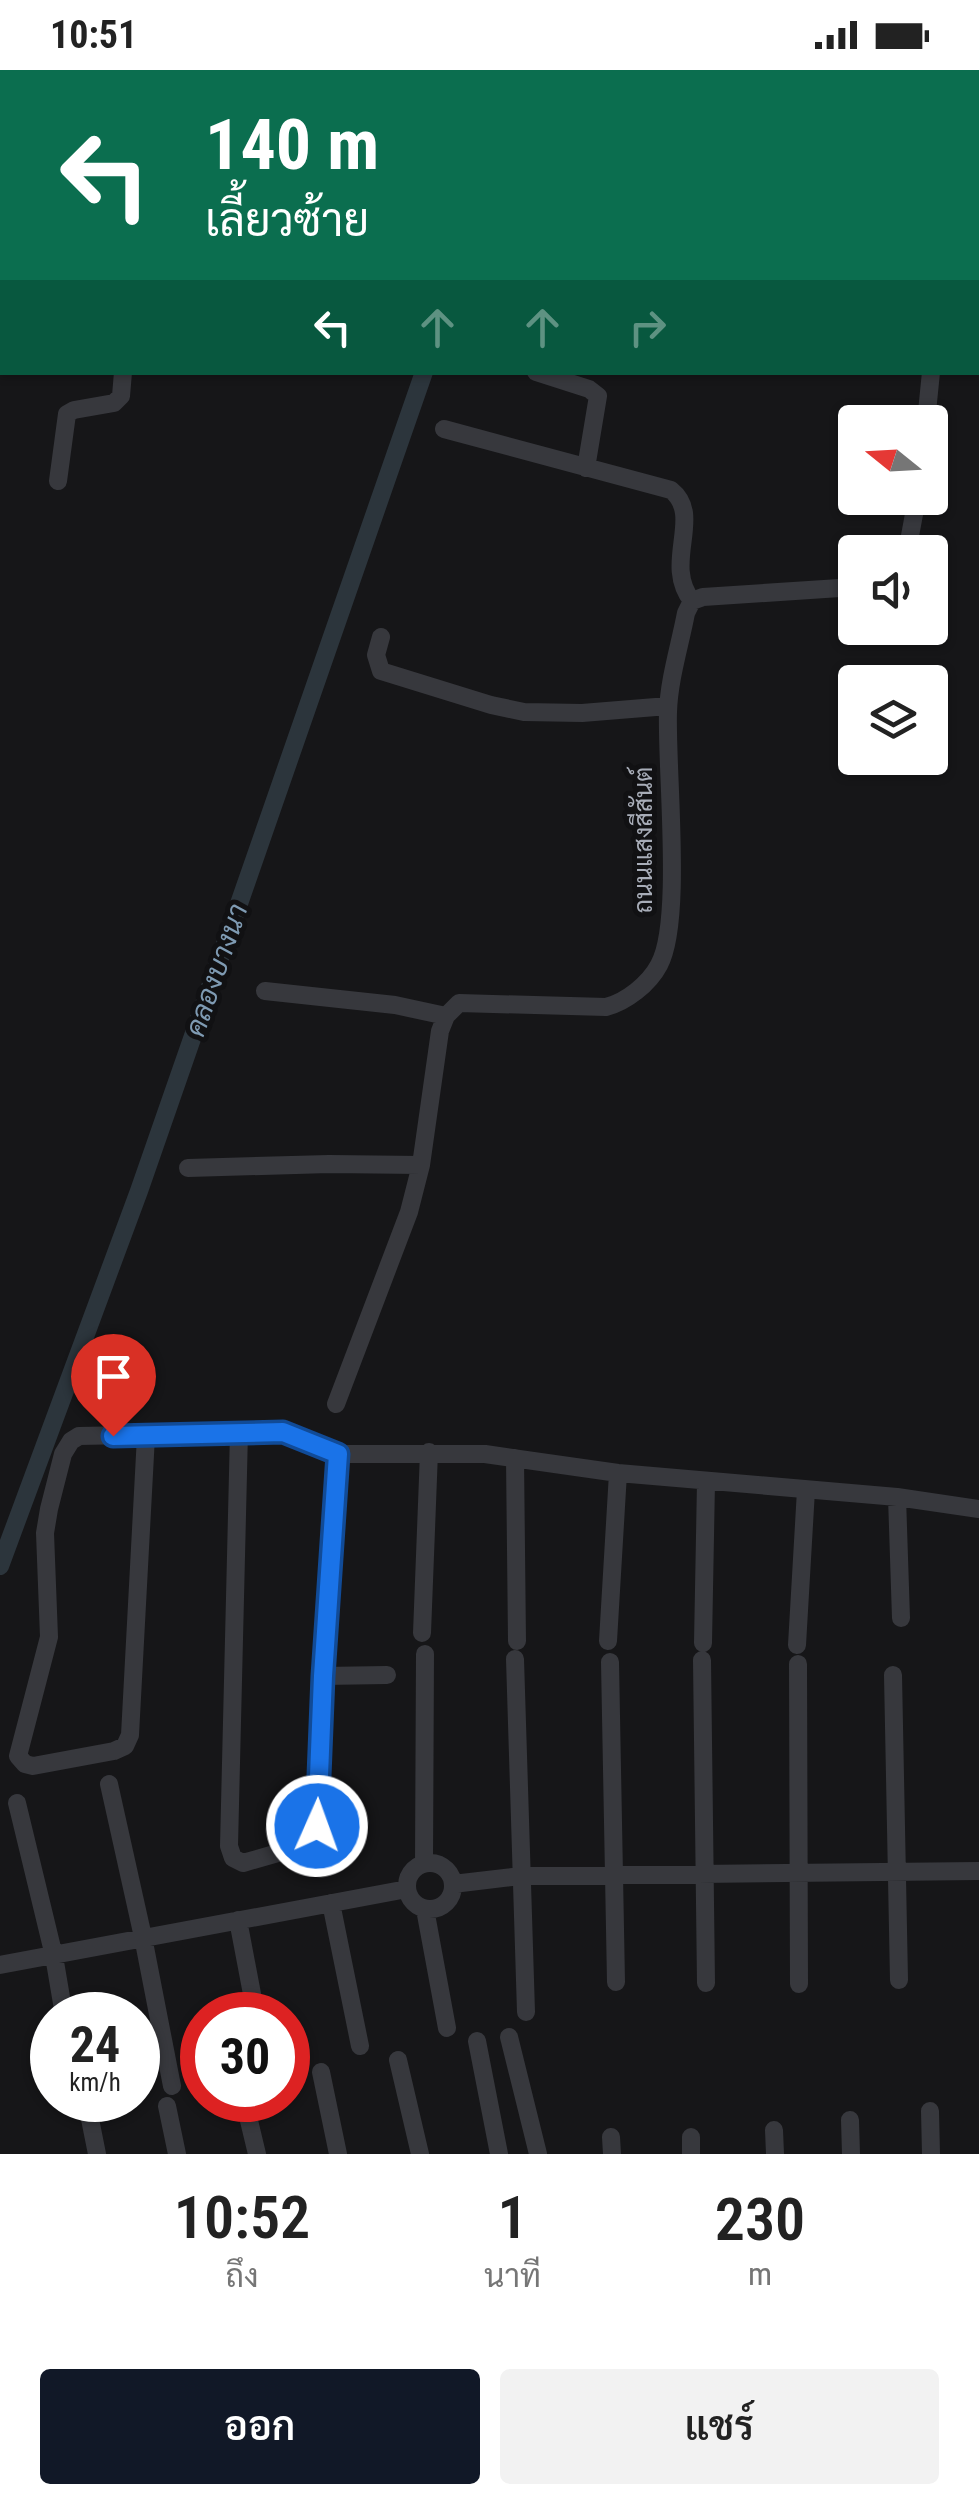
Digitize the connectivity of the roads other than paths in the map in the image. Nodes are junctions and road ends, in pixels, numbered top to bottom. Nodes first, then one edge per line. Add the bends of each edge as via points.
1 (123, 375) edge
2 (545, 375) edge
3 (931, 375) edge
4 (928, 405) edge
5 (444, 429) dead end
6 (586, 468) junction
7 (58, 481) dead end
8 (838, 589) edge
9 (692, 602) junction
10 (381, 638) dead end
11 (668, 706) junction
12 (265, 990) dead end
13 (446, 1016) junction
14 (421, 1165) junction
15 (188, 1168) dead end
16 (336, 1404) dead end
17 (239, 1432) junction
18 (146, 1436) junction
19 (429, 1452) junction
20 (338, 1454) junction
21 (515, 1458) junction
22 (618, 1472) junction
23 (706, 1482) junction
24 (806, 1490) junction
25 (897, 1497) junction
26 (979, 1509) edge
27 (901, 1618) dead end
28 (422, 1633) dead end
29 (608, 1640) dead end
30 (797, 1645) dead end
31 (425, 1654) dead end
32 (610, 1662) dead end
33 (798, 1664) dead end
34 (386, 1675) dead end
35 (323, 1676) junction
36 (894, 1676) dead end
37 (109, 1784) dead end
38 (17, 1803) dead end
39 (424, 1863) junction
40 (896, 1870) junction
41 (979, 1870) edge
42 (798, 1872) junction
43 (707, 1874) junction
44 (521, 1876) junction
45 (616, 1876) junction
46 (453, 1884) junction
47 (407, 1889) junction
48 (331, 1902) junction
49 (425, 1908) junction
50 (238, 1920) junction
51 (144, 1937) junction
52 (54, 1956) junction
53 (0, 1965) edge
54 (899, 1980) dead end
55 (616, 1982) dead end
56 (706, 1983) dead end
57 (799, 1984) dead end
58 (60, 1992) edge
59 (252, 1992) edge
60 (526, 2012) dead end
61 (447, 2028) dead end
62 (509, 2037) dead end
63 (477, 2041) dead end
64 (360, 2046) dead end
65 (398, 2060) dead end
66 (321, 2072) dead end
67 (172, 2086) dead end
68 (167, 2106) dead end
69 (930, 2111) dead end
70 (850, 2120) dead end
71 (87, 2122) edge
72 (249, 2122) edge
73 (774, 2130) dead end
74 (97, 2154) edge
75 (177, 2154) edge
76 (256, 2154) edge
77 (338, 2154) edge
78 (420, 2154) edge
79 (498, 2154) edge
80 (538, 2154) edge
81 (775, 2154) edge
82 (851, 2154) edge
83 (931, 2154) edge

1 - 7 street via 114,404 67,414
2 - 6 street via 598,396
3 - 4 street
5 - 6 street
6 - 9 street via 681,498 686,511 680,580
8 - 9 street
9 - 11 street, ถนนแสงสีสันต์
10 - 11 street via 376,655 382,671 491,706 549,714
11 - 13 street, ถนนแสงสีสันต์ via 670,908 658,966 622,1003 606,1007 459,1004
12 - 13 street
13 - 14 street
14 - 15 street
14 - 16 street
17 - 18 street
17 - 20 street via 283,1432
17 - 35 street via 232,1858 243,1863 314,1837
18 - 18 street via 126,1746 25,1764 19,1743 49,1637 45,1533 63,1454 80,1436
19 - 20 street
19 - 21 street
19 - 28 street
20 - 35 street
21 - 22 street
21 - 44 street
22 - 23 street
22 - 29 street
23 - 24 street
23 - 43 street
24 - 25 street
24 - 30 street
25 - 26 street
25 - 27 street
31 - 39 street
32 - 45 street
33 - 42 street
34 - 35 street
36 - 40 street
37 - 51 street
38 - 52 street
39 - 46 street via 442,1866
39 - 47 street via 413,1870
40 - 41 street
40 - 42 street
40 - 54 street
42 - 43 street
42 - 57 street
43 - 45 street
43 - 56 street
44 - 45 street
44 - 46 street
44 - 60 street
45 - 55 street
46 - 49 street via 446,1902
47 - 48 street
47 - 49 street
48 - 50 street
48 - 64 street
49 - 61 street
50 - 51 street
50 - 59 street
51 - 52 street
51 - 67 street
52 - 53 street
52 - 58 street
62 - 80 street
63 - 79 street
65 - 78 street
66 - 77 street
68 - 75 street
69 - 83 street
70 - 82 street
71 - 74 street
72 - 76 street
73 - 81 street

